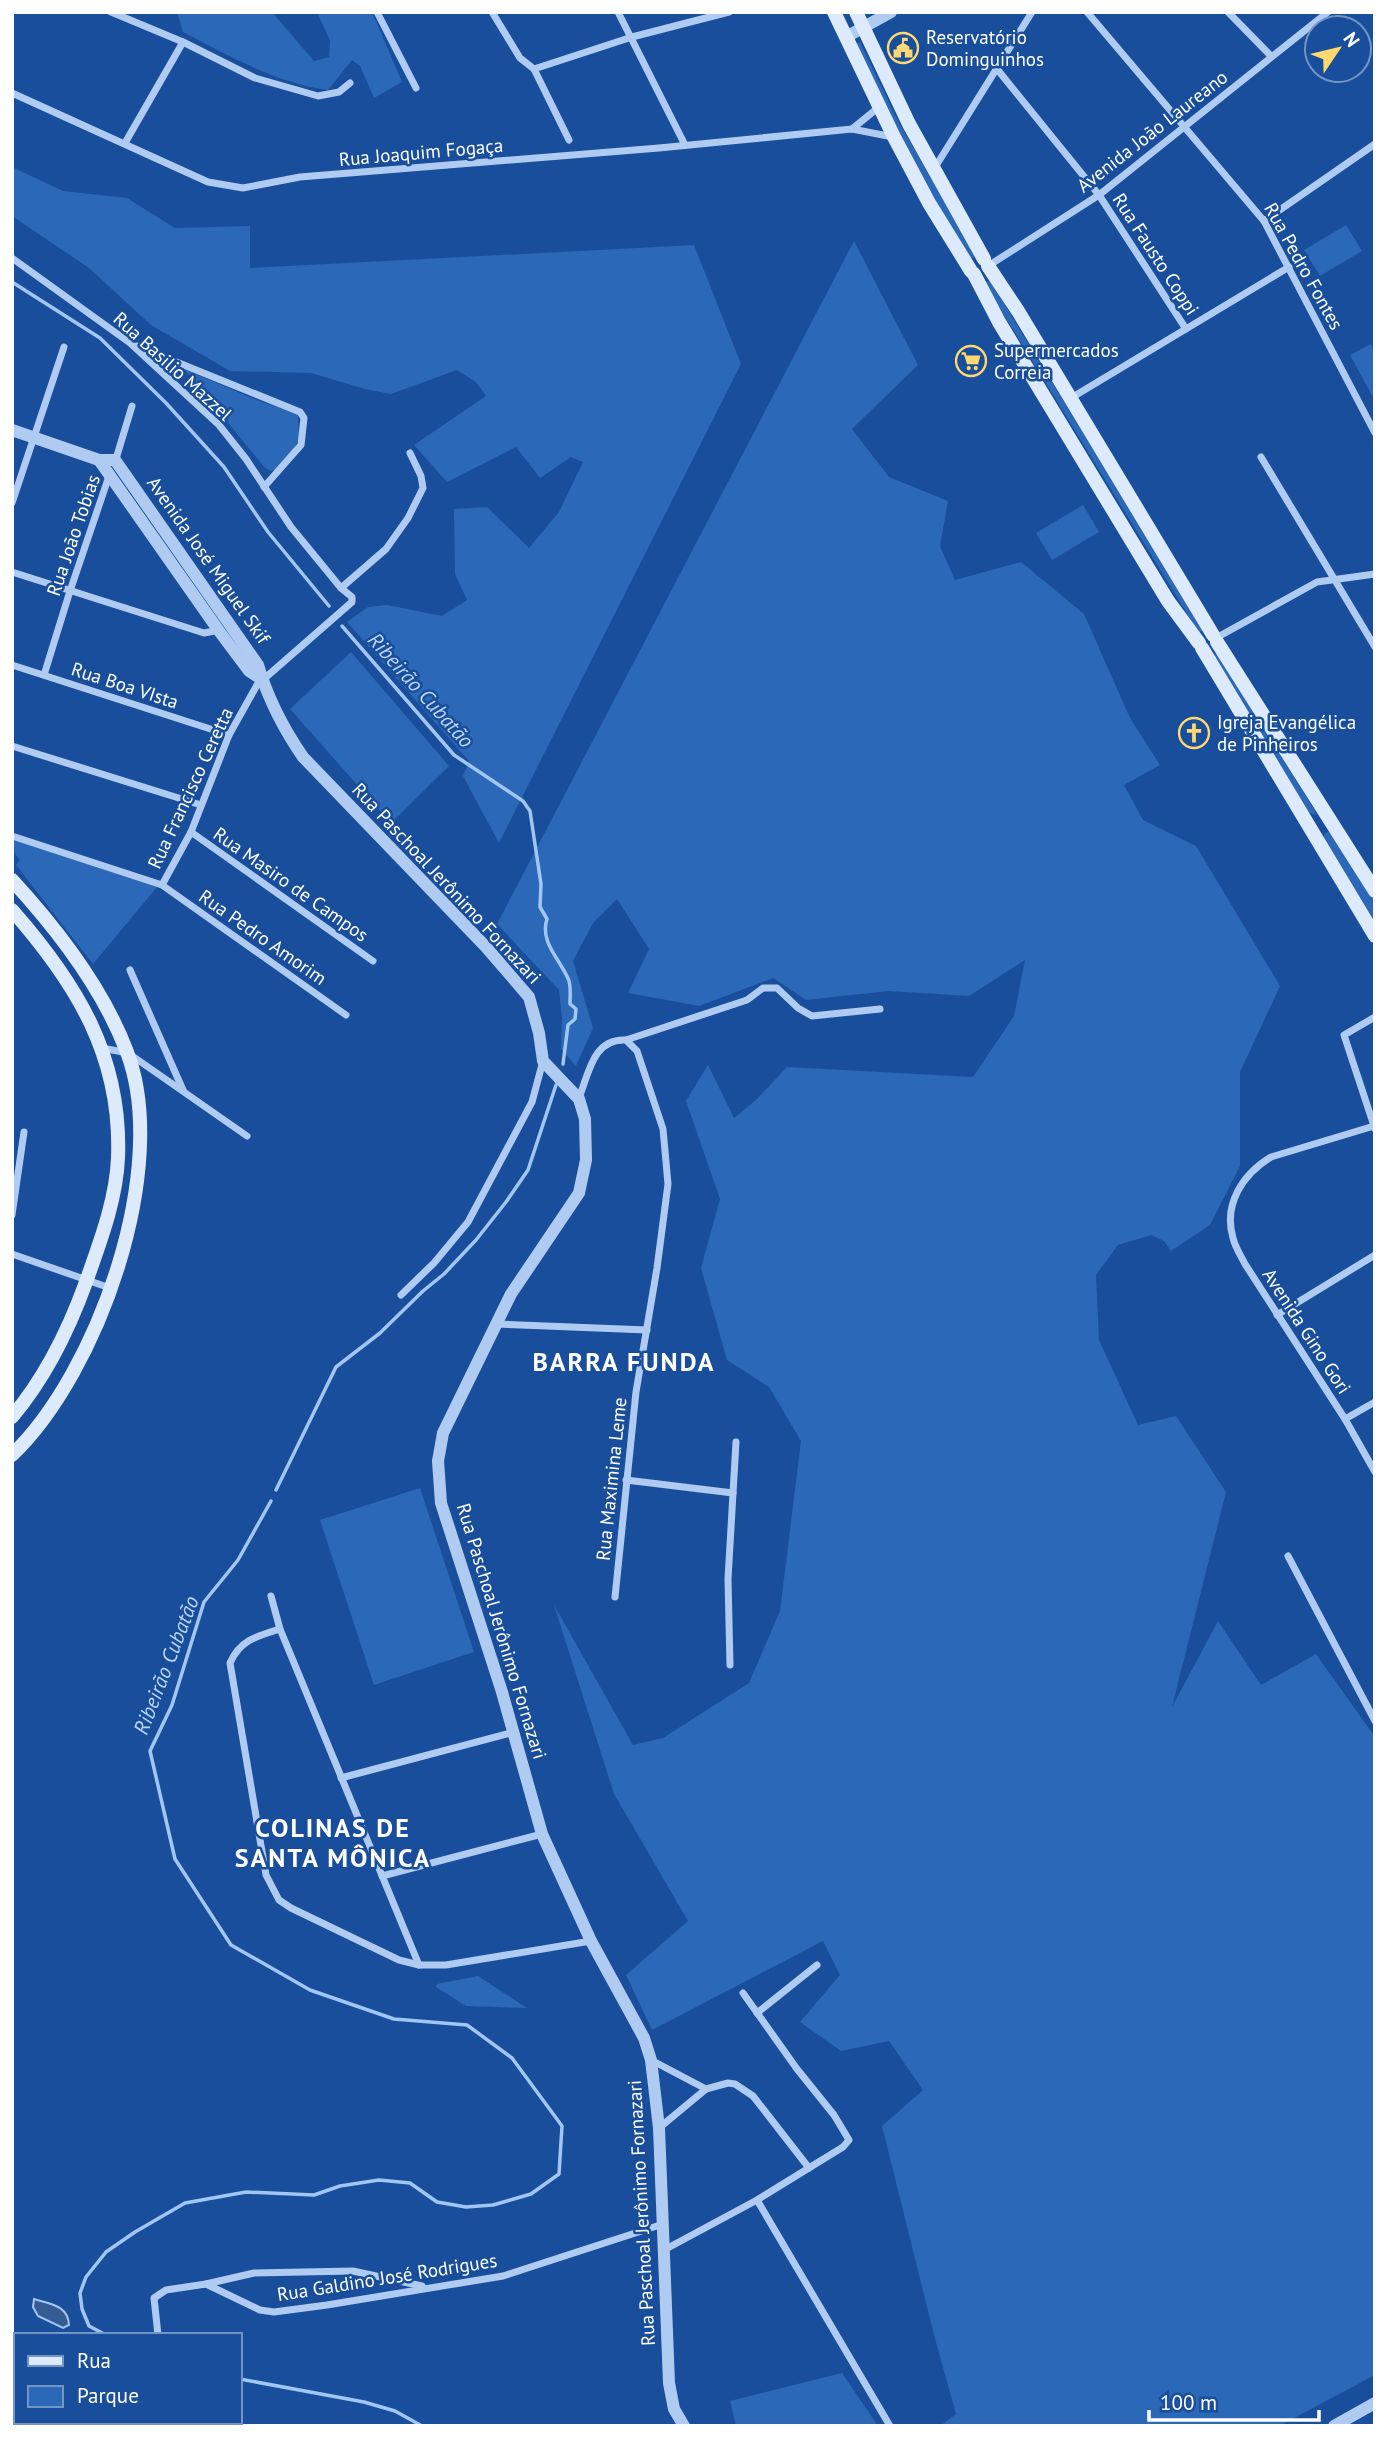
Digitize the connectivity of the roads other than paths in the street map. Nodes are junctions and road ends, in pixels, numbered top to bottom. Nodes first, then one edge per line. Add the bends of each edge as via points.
1 (111, 12) edge
2 (376, 12) edge
3 (492, 12) edge
4 (618, 12) edge
5 (729, 12) edge
6 (856, 12) edge
7 (891, 12) edge
8 (1032, 12) edge
9 (1087, 12) edge
10 (1228, 12) edge
11 (1328, 12) edge
12 (835, 13) edge
13 (863, 28) junction
14 (632, 37) junction
15 (846, 37) junction
16 (183, 42) junction
17 (1271, 57) junction
18 (534, 69) junction
19 (997, 69) junction
20 (351, 83) dead end
21 (416, 88) dead end
22 (12, 93) edge
23 (879, 107) junction
24 (1185, 128) junction
25 (852, 129) junction
26 (894, 137) junction
27 (569, 140) dead end
28 (125, 143) junction
29 (1375, 144) edge
30 (685, 145) junction
31 (934, 170) junction
32 (1098, 195) junction
33 (1264, 221) junction
34 (12, 258) edge
35 (986, 263) junction
36 (1289, 267) junction
37 (973, 272) junction
38 (1186, 329) junction
39 (130, 343) junction
40 (64, 347) dead end
41 (1071, 398) junction
42 (132, 406) dead end
43 (12, 430) edge
44 (1375, 433) edge
45 (34, 438) junction
46 (410, 453) dead end
47 (1261, 457) dead end
48 (99, 460) junction
49 (115, 460) junction
50 (110, 474) junction
51 (264, 487) junction
52 (12, 501) edge
53 (12, 572) edge
54 (1375, 574) edge
55 (1332, 580) junction
56 (341, 587) junction
57 (69, 591) junction
58 (224, 628) junction
59 (1215, 638) junction
60 (1200, 646) junction
61 (1375, 647) edge
62 (12, 665) edge
63 (44, 675) junction
64 (263, 680) junction
65 (229, 735) junction
66 (12, 746) edge
67 (201, 805) junction
68 (1329, 821) junction
69 (1312, 831) junction
70 (191, 832) junction
71 (12, 836) edge
72 (12, 880) edge
73 (162, 885) junction
74 (1375, 891) edge
75 (12, 910) edge
76 (1375, 936) edge
77 (373, 961) dead end
78 (130, 970) dead end
79 (880, 1009) dead end
80 (346, 1015) dead end
81 (1375, 1017) edge
82 (626, 1040) junction
83 (102, 1048) junction
84 (128, 1053) junction
85 (542, 1061) junction
86 (183, 1091) junction
87 (579, 1099) junction
88 (1374, 1128) edge
89 (24, 1132) dead end
90 (247, 1136) dead end
91 (12, 1214) edge
92 (103, 1232) junction
93 (126, 1236) junction
94 (12, 1254) edge
95 (1375, 1255) edge
96 (87, 1280) junction
97 (110, 1288) junction
98 (401, 1295) dead end
99 (1277, 1315) junction
100 (496, 1324) junction
101 (647, 1330) junction
102 (1375, 1402) edge
103 (12, 1417) edge
104 (1345, 1419) junction
105 (736, 1443) dead end
106 (12, 1455) edge
107 (1375, 1472) edge
108 (626, 1480) junction
109 (733, 1493) junction
110 (1288, 1556) dead end
111 (271, 1596) dead end
112 (615, 1597) dead end
113 (280, 1629) junction
114 (730, 1665) dead end
115 (1375, 1721) edge
116 (514, 1732) junction
117 (341, 1778) junction
118 (542, 1834) junction
119 (382, 1876) junction
120 (591, 1941) junction
121 (419, 1965) junction
122 (817, 1965) dead end
123 (743, 1993) dead end
124 (757, 2013) junction
125 (651, 2060) junction
126 (706, 2089) junction
127 (659, 2128) junction
128 (809, 2168) junction
129 (757, 2200) junction
130 (663, 2224) junction
131 (664, 2250) junction
132 (206, 2284) junction
133 (429, 2288) junction
134 (158, 2333) edge
135 (1375, 2403) edge
136 (674, 2409) junction
137 (673, 2426) edge
138 (684, 2426) edge
139 (890, 2426) edge
140 (1334, 2426) edge

1 - 16 street
2 - 21 street
3 - 18 street via 520,58
4 - 14 street
5 - 14 street
6 - 13 main road
7 - 13 street
8 - 19 street
9 - 24 street, Rua Pedro Fontes
10 - 17 street
11 - 17 street, Avenida João Laureano
12 - 15 main road
13 - 15 street
13 - 31 main road
14 - 18 street
14 - 30 street
15 - 23 main road
16 - 20 street via 255,78 318,96 340,92
16 - 28 street
17 - 24 street, Avenida João Laureano
18 - 27 street
19 - 31 street
19 - 32 street, Rua Fausto Coppi
22 - 28 street, Rua Joaquim Fogaça
23 - 25 street
23 - 26 main road
24 - 32 street, Avenida João Laureano
24 - 33 street, Rua Pedro Fontes
25 - 26 street, Rua Joaquim Fogaça
25 - 30 street, Rua Joaquim Fogaça
26 - 37 main road
28 - 30 street, Rua Joaquim Fogaça via 208,182 243,188 300,177
29 - 33 street
31 - 35 main road
32 - 35 street, Avenida João Laureano
32 - 38 street, Rua Fausto Coppi
33 - 36 street, Rua Pedro Fontes
34 - 39 street, Rua Basilio Mazzel
35 - 37 main road via 978,258 973,261
35 - 41 main road
36 - 38 street
36 - 44 street, Rua Pedro Fontes
37 - 60 main road via 1168,601
38 - 41 street
39 - 51 street, Rua Basilio Mazzel via 219,425
39 - 51 street via 300,412 304,418 301,444
40 - 45 street
41 - 59 main road
42 - 49 street, Rua João Tobias
43 - 45 street
45 - 48 street
45 - 52 street
46 - 56 street via 423,488 408,518 386,549
47 - 55 street
48 - 49 street
48 - 50 street, Avenida José Miguel Skif
49 - 50 street, Rua João Tobias
49 - 58 street, Avenida José Miguel Skif
50 - 57 street, Rua João Tobias
50 - 58 street, Avenida José Miguel Skif
51 - 56 street, Rua Basilio Mazzel via 315,559
53 - 57 street
54 - 55 street
55 - 59 street via 1317,582
55 - 61 street
56 - 64 street, Rua Francisco Ceretta via 352,602
57 - 58 street via 204,633
57 - 63 street, Rua João Tobias
58 - 64 street, Avenida José Miguel Skif via 249,671
59 - 60 main road via 1213,649
59 - 68 main road
60 - 69 main road
62 - 63 street, Rua Boa VIsta
63 - 65 street, Rua Boa VIsta
64 - 65 street, Rua Francisco Ceretta
64 - 85 street, Rua Paschoal Jerônimo Fornazari via 283,728 303,757 529,997
65 - 67 street, Rua Francisco Ceretta
66 - 67 street
67 - 70 street, Rua Francisco Ceretta
68 - 69 main road
68 - 74 main road
69 - 76 main road
70 - 73 street, Rua Francisco Ceretta
70 - 77 street, Rua Masiro de Campos
71 - 73 street, Rua Pedro Amorim
72 - 84 main road via 88,976
73 - 80 street, Rua Pedro Amorim
75 - 83 main road via 74,989
78 - 86 street
79 - 82 street via 812,1016 777,988 763,988 747,1000
81 - 88 street via 1344,1035
82 - 87 street via 610,1041 597,1051
82 - 101 street, Rua Maximina Leme via 636,1051 663,1129 668,1184
83 - 84 street
83 - 92 main road via 117,1110 118,1160
84 - 86 street
84 - 93 main road via 141,1118 138,1183
85 - 87 street
85 - 98 street via 532,1102 468,1222
86 - 90 street
87 - 100 street, Rua Paschoal Jerônimo Fornazari via 585,1119 586,1160 579,1193
88 - 99 street, Avenida Gino Gori via 1270,1157 1249,1173 1233,1200 1233,1238
89 - 91 street
92 - 93 main road
92 - 96 main road
93 - 97 main road
94 - 96 street
95 - 99 street
96 - 97 street
96 - 103 main road via 46,1367
97 - 106 main road via 77,1366 48,1414
99 - 104 street, Avenida Gino Gori
100 - 101 street
100 - 116 street, Rua Paschoal Jerônimo Fornazari via 443,1433 438,1461 441,1503
101 - 108 street, Rua Maximina Leme
102 - 104 street
104 - 107 street, Avenida Gino Gori
105 - 109 street
108 - 109 street
108 - 112 street, Rua Maximina Leme
109 - 114 street via 727,1579
110 - 115 street
111 - 113 street
113 - 117 street
113 - 121 street via 247,1640 230,1663 266,1875 279,1900 291,1908 399,1960
116 - 117 street
116 - 118 street, Rua Paschoal Jerônimo Fornazari
117 - 119 street
118 - 119 street
118 - 120 street, Rua Paschoal Jerônimo Fornazari
119 - 121 street
120 - 121 street via 446,1965
120 - 125 street, Rua Paschoal Jerônimo Fornazari via 644,2038
122 - 124 street
123 - 124 street
124 - 128 street via 849,2136 848,2143
125 - 126 street
125 - 127 street, Rua Paschoal Jerônimo Fornazari
126 - 127 street
126 - 128 street via 728,2083 753,2096
127 - 130 street, Rua Paschoal Jerônimo Fornazari
128 - 129 street
129 - 131 street
129 - 139 street
130 - 131 street, Rua Paschoal Jerônimo Fornazari
130 - 133 street, Rua Galdino José Rodrigues via 524,2271
131 - 136 street, Rua Paschoal Jerônimo Fornazari
132 - 133 street via 254,2273 353,2270
132 - 133 street, Rua Galdino José Rodrigues via 274,2312
132 - 134 street via 166,2290 154,2298
135 - 140 street
136 - 137 street, Rua Paschoal Jerônimo Fornazari
136 - 138 street

